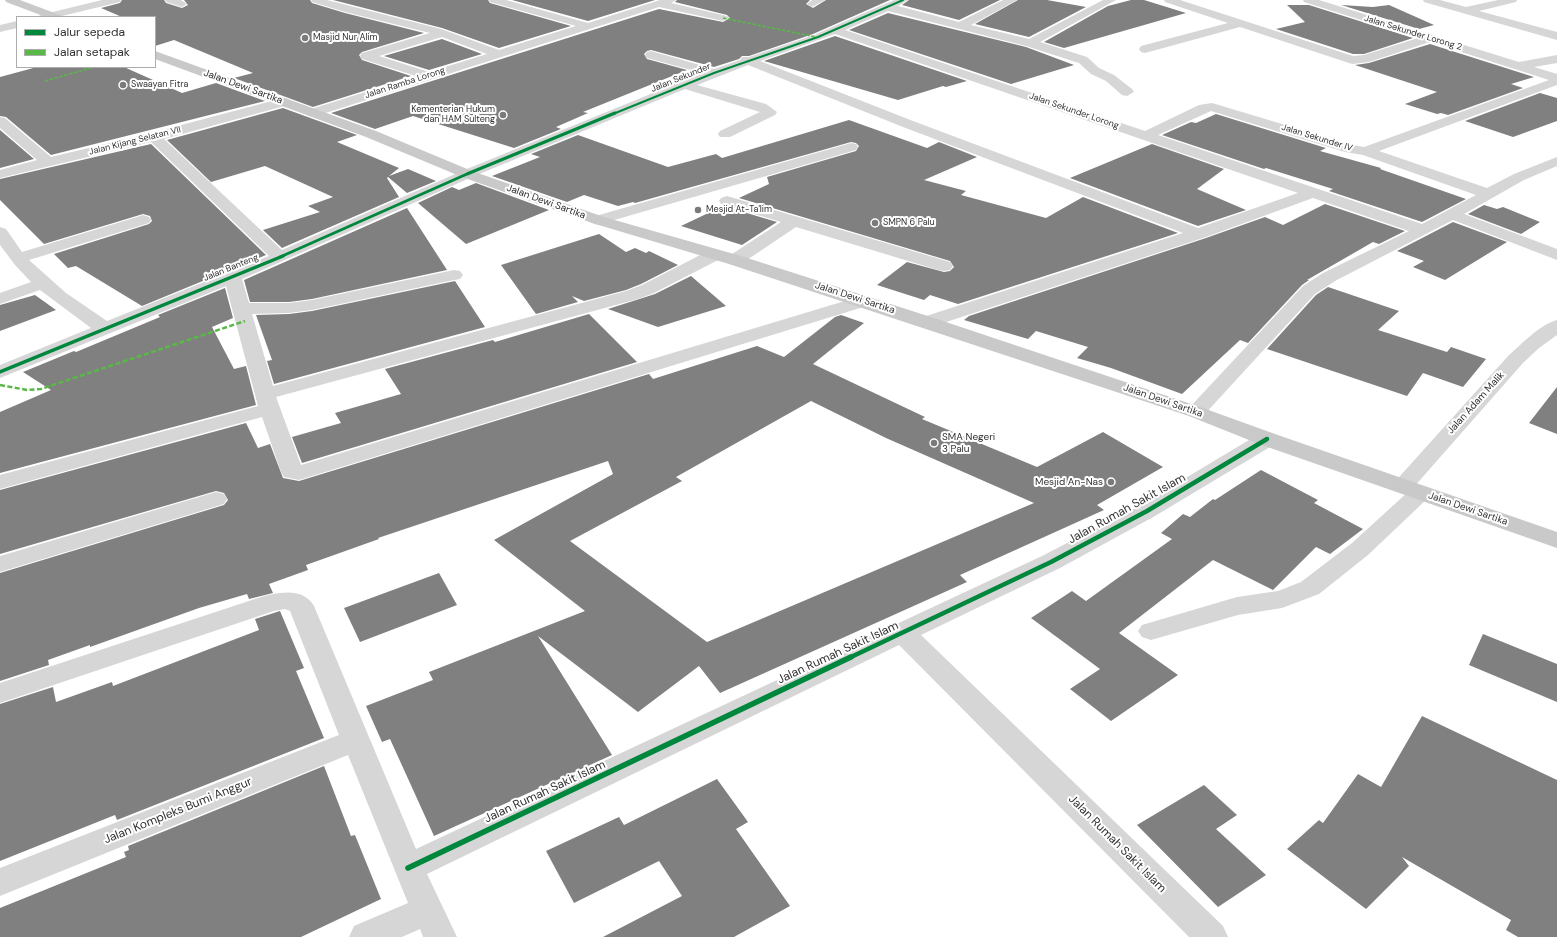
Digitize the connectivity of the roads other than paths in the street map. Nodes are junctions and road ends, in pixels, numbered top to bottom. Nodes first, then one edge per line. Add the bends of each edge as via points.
1 (10, 0) edge
2 (116, 0) edge
3 (170, 0) edge
4 (316, 0) edge
5 (671, 0) edge
6 (903, 0) edge
7 (1012, 0) edge
8 (1111, 0) edge
9 (1169, 0) edge
10 (1308, 0) edge
11 (1428, 0) edge
12 (1512, 0) edge
13 (503, 1) edge
14 (182, 4) dead end
15 (659, 4) junction
16 (887, 7) junction
17 (1466, 11) junction
18 (50, 16) edge
19 (723, 18) dead end
20 (1242, 23) junction
21 (16, 24) edge
22 (961, 25) junction
23 (587, 26) junction
24 (0, 29) edge
25 (835, 30) junction
26 (442, 33) junction
27 (1557, 36) edge
28 (1430, 38) junction
29 (1030, 43) junction
30 (1145, 49) dead end
31 (497, 54) junction
32 (156, 55) edge
33 (651, 55) dead end
34 (1557, 59) edge
35 (746, 60) junction
36 (1517, 66) junction
37 (714, 73) junction
38 (428, 76) junction
39 (1557, 78) edge
40 (1557, 82) edge
41 (684, 85) junction
42 (1127, 92) dead end
43 (284, 102) junction
44 (313, 113) junction
45 (0, 121) edge
46 (725, 134) dead end
47 (1145, 136) junction
48 (154, 137) junction
49 (851, 147) dead end
50 (1365, 151) junction
51 (1557, 161) edge
52 (48, 162) junction
53 (0, 174) edge
54 (467, 174) junction
55 (1312, 193) junction
56 (1489, 194) junction
57 (727, 201) dead end
58 (1451, 214) junction
59 (143, 220) dead end
60 (598, 220) junction
61 (794, 221) junction
62 (1423, 230) junction
63 (1200, 234) junction
64 (2, 238) edge
65 (714, 255) junction
66 (1557, 255) edge
67 (280, 257) junction
68 (19, 258) junction
69 (735, 260) junction
70 (944, 266) dead end
71 (454, 275) dead end
72 (232, 276) junction
73 (41, 284) junction
74 (0, 299) edge
75 (864, 301) junction
76 (242, 309) junction
77 (927, 322) junction
78 (1557, 326) edge
79 (104, 328) junction
80 (0, 372) edge
81 (267, 402) junction
82 (1196, 412) junction
83 (1267, 440) junction
84 (0, 482) edge
85 (1411, 490) junction
86 (216, 499) dead end
87 (1557, 540) edge
88 (0, 564) edge
89 (1151, 631) dead end
90 (903, 633) junction
91 (0, 693) edge
92 (356, 740) junction
93 (408, 868) junction
94 (0, 882) edge
95 (434, 924) edge
96 (366, 937) edge
97 (1212, 937) edge

1 - 18 main road
2 - 18 street
3 - 14 street
4 - 26 street
5 - 15 street, Jalan Ramba Lorong
6 - 16 street, Jalan Sekunder
7 - 22 street
8 - 29 street
9 - 20 street
10 - 28 street, Jalan Sekunder Lorong 2
11 - 17 street
12 - 17 street
13 - 23 street
15 - 19 street
15 - 23 street, Jalan Ramba Lorong
16 - 22 street
16 - 25 street, Jalan Sekunder
17 - 27 street
20 - 28 street via 1352,60 1361,60
20 - 30 street
21 - 24 street
22 - 29 street
23 - 31 street, Jalan Ramba Lorong
25 - 35 street, Jalan Sekunder
25 - 47 street, Jalan Sekunder Lorong
26 - 31 street
26 - 38 street via 366,56
28 - 36 street, Jalan Sekunder Lorong 2
29 - 42 street via 1086,62
31 - 38 street, Jalan Ramba Lorong
32 - 43 main road, Jalan Dewi Sartika
33 - 37 street
34 - 36 street, Jalan Sekunder Lorong 2
35 - 37 street, Jalan Sekunder
35 - 63 street
36 - 39 street, Jalan Sekunder Lorong 2
37 - 41 street, Jalan Sekunder
38 - 44 street, Jalan Ramba Lorong
40 - 50 street, Jalan Sekunder IV
41 - 46 street via 770,112
41 - 54 street, Jalan Sekunder
43 - 44 main road, Jalan Dewi Sartika
43 - 48 street, Jalan Kijang Selatan VII
44 - 54 main road, Jalan Dewi Sartika
45 - 52 street
47 - 50 street, Jalan Sekunder IV via 1204,108 1212,107 1350,149
47 - 55 street, Jalan Sekunder Lorong
48 - 52 street, Jalan Kijang Selatan VII
48 - 67 street
49 - 60 street
50 - 56 street
51 - 56 street via 1519,177
52 - 53 street, Jalan Kijang Selatan VII
54 - 60 main road, Jalan Dewi Sartika
54 - 67 street, Jalan Banteng
55 - 62 street, Jalan Sekunder Lorong
55 - 63 street
56 - 58 street
57 - 61 street
58 - 62 street
58 - 66 street
59 - 68 street
60 - 65 main road, Jalan Dewi Sartika
61 - 69 street
61 - 70 street
62 - 82 street via 1329,277 1309,290
63 - 77 street
64 - 68 street
65 - 69 main road, Jalan Dewi Sartika
65 - 81 street via 632,295
67 - 72 street, Jalan Banteng
68 - 73 street
69 - 75 main road, Jalan Dewi Sartika
71 - 76 street via 312,305
72 - 76 street
72 - 79 street, Jalan Banteng
73 - 74 street
73 - 79 street
75 - 77 main road, Jalan Dewi Sartika
75 - 81 street via 303,473 292,472
76 - 81 street
77 - 82 main road, Jalan Dewi Sartika
78 - 85 street, Jalan Adam Malik via 1516,359
79 - 80 street, Jalan Banteng
81 - 84 street
82 - 83 main road, Jalan Dewi Sartika
83 - 85 main road, Jalan Dewi Sartika
83 - 90 street, Jalan Rumah Sakit Islam via 1109,532
85 - 87 main road, Jalan Dewi Sartika
85 - 89 street, Jalan Adam Malik via 1360,548 1310,588 1282,599 1237,606
86 - 88 street
90 - 93 street, Jalan Rumah Sakit Islam
90 - 97 street, Jalan Rumah Sakit Islam
91 - 92 street via 283,600 290,600 302,606
92 - 93 street
92 - 94 street, Jalan Kompleks Bumi Anggur
93 - 95 street
95 - 96 street

